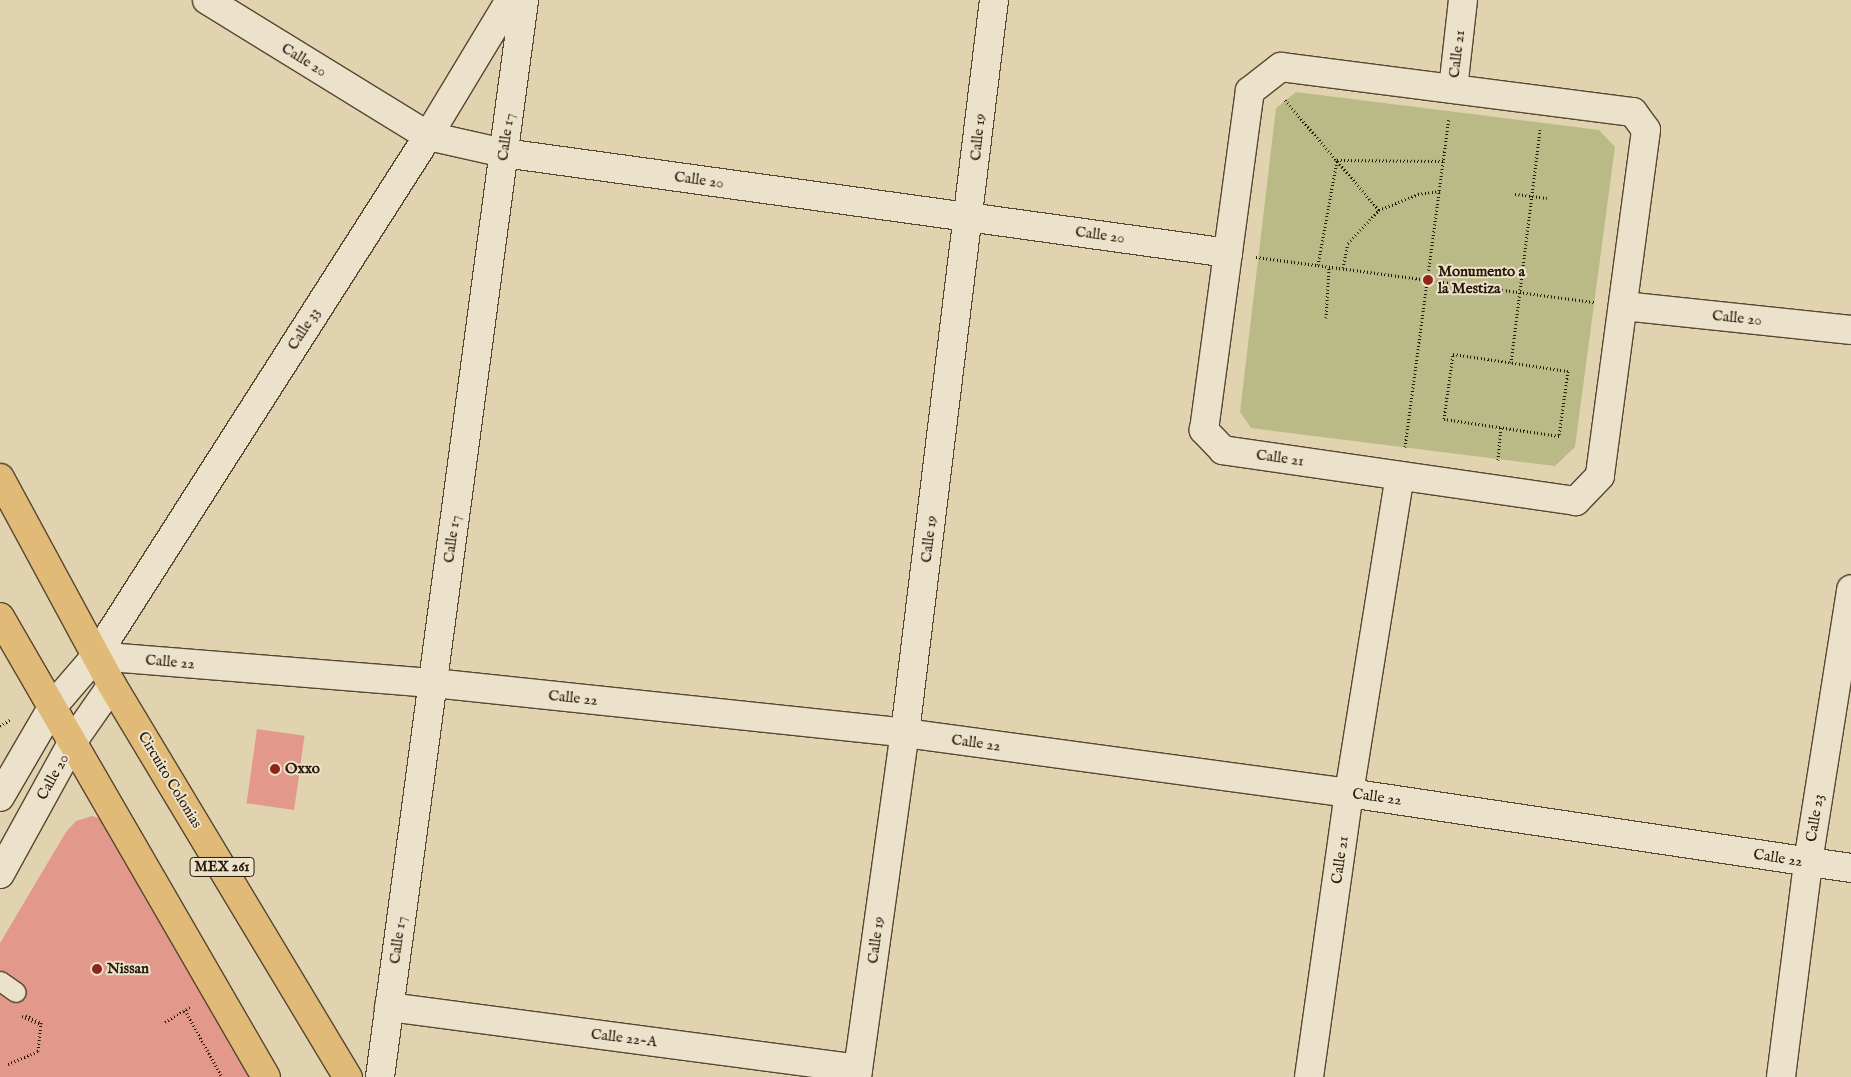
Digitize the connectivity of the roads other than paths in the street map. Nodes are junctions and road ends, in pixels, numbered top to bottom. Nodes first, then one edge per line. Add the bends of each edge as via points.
1 (207, 0) edge
2 (510, 0) edge
3 (524, 0) edge
4 (994, 0) edge
5 (1463, 0) edge
6 (1453, 89) junction
7 (428, 136) junction
8 (504, 154) junction
9 (969, 216) junction
10 (1228, 253) junction
11 (1622, 306) junction
12 (1851, 330) edge
13 (1402, 464) junction
14 (0, 478) edge
15 (1851, 589) edge
16 (0, 616) edge
17 (96, 656) junction
18 (433, 683) junction
19 (112, 685) junction
20 (53, 706) junction
21 (905, 733) junction
22 (73, 741) junction
23 (1349, 793) junction
24 (0, 798) edge
25 (1808, 862) junction
26 (1851, 868) edge
27 (0, 874) edge
28 (0, 981) edge
29 (16, 992) dead end
30 (389, 1008) junction
31 (857, 1073) edge
32 (266, 1077) edge
33 (348, 1077) edge
34 (380, 1077) edge
35 (1309, 1077) edge
36 (1781, 1077) edge

1 - 7 street, Calle 20
2 - 7 street, Calle 33
3 - 8 street, Calle 17
4 - 9 street, Calle 19
5 - 6 street, Calle 21
6 - 10 street, Calle 21 via 1281,67 1250,91
6 - 11 street via 1633,112 1646,130
7 - 8 street, Calle 20
7 - 17 street, Calle 33
8 - 9 street, Calle 20
8 - 18 street, Calle 17
9 - 10 street, Calle 20
9 - 21 street, Calle 19
10 - 13 street, Calle 21 via 1204,430 1223,450
11 - 12 street, Calle 20
11 - 13 street via 1600,476 1576,501
13 - 23 street, Calle 21
14 - 17 main road, Circuito Colonias / MEX 261
15 - 25 street, Calle 23
16 - 20 main road
17 - 18 street, Calle 22
17 - 19 main road, Circuito Colonias / MEX 261
17 - 20 street
18 - 21 street, Calle 22
18 - 30 street, Calle 17
19 - 22 street, Calle 20
19 - 33 main road, Circuito Colonias / MEX 261
20 - 22 main road
20 - 24 street
21 - 23 street, Calle 22
21 - 31 street, Calle 19
22 - 27 street, Calle 20
22 - 32 main road
23 - 25 street, Calle 22
23 - 35 street, Calle 21
25 - 26 street, Calle 22
25 - 36 street, Calle 23
28 - 29 lane
30 - 31 street, Calle 22-A
30 - 34 street, Calle 17

